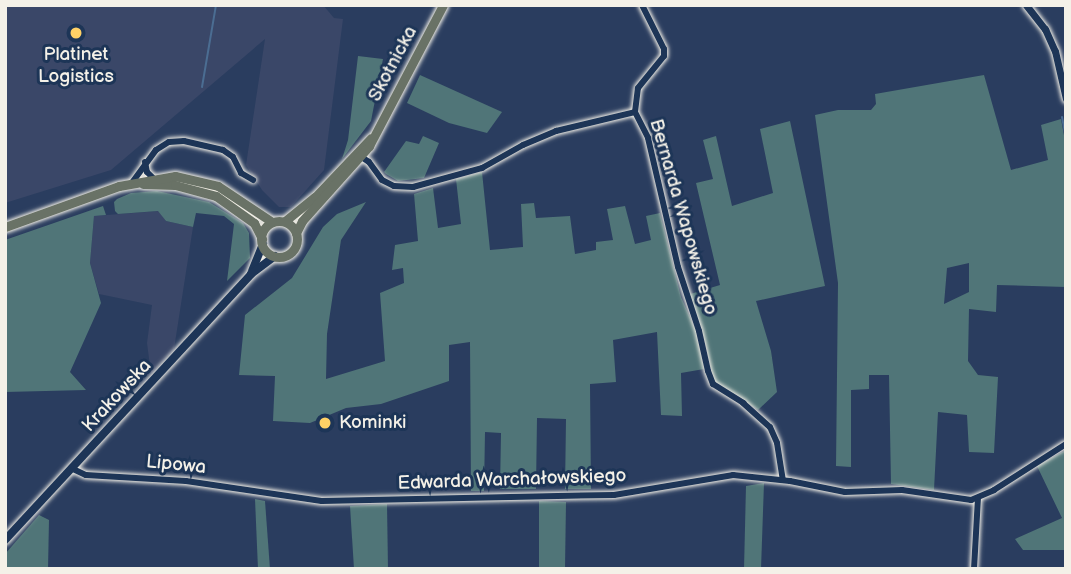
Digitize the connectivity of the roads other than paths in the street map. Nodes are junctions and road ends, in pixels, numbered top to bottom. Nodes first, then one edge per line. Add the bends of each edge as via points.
1 (443, 5) edge
2 (642, 5) edge
3 (1026, 5) edge
4 (1066, 99) edge
5 (635, 112) junction
6 (358, 155) junction
7 (145, 162) junction
8 (153, 178) junction
9 (253, 180) dead end
10 (129, 184) junction
11 (285, 221) junction
12 (272, 222) junction
13 (5, 227) edge
14 (296, 233) junction
15 (263, 242) junction
16 (275, 256) junction
17 (251, 274) junction
18 (1066, 444) edge
19 (73, 469) junction
20 (783, 480) junction
21 (276, 496) joint
22 (978, 498) junction
23 (5, 540) edge
24 (974, 569) edge

1 - 6 main road, Skotnicka via 391,107
2 - 5 street via 664,56 638,88
3 - 4 street via 1055,51
5 - 6 street, Bernarda Wapowskiego via 556,131 482,168 413,187 382,180
5 - 20 street, Bernarda Wapowskiego via 648,138 678,267 713,384 770,427
6 - 11 main road, Skotnicka
6 - 14 main road, Skotnicka
7 - 8 street via 146,172
7 - 9 street via 162,146 184,141 223,150 233,157 241,173
7 - 10 street
8 - 10 main road
8 - 12 main road via 205,181 230,192
10 - 13 main road
10 - 15 main road via 175,186 216,196 254,223
11 - 12 main road
11 - 14 main road
12 - 15 main road via 264,231
14 - 16 main road via 292,252
15 - 16 main road
15 - 17 main road, Krakowska
16 - 17 main road, Krakowska
17 - 19 main road, Krakowska
18 - 22 street
19 - 21 street, Lipowa via 86,475 186,481
19 - 23 main road, Krakowska
20 - 21 street, Edwarda Warchałowskiego via 719,476 625,493 578,496 348,501
20 - 22 street, Edwarda Warchałowskiego via 845,492 902,490 951,499
22 - 24 street

